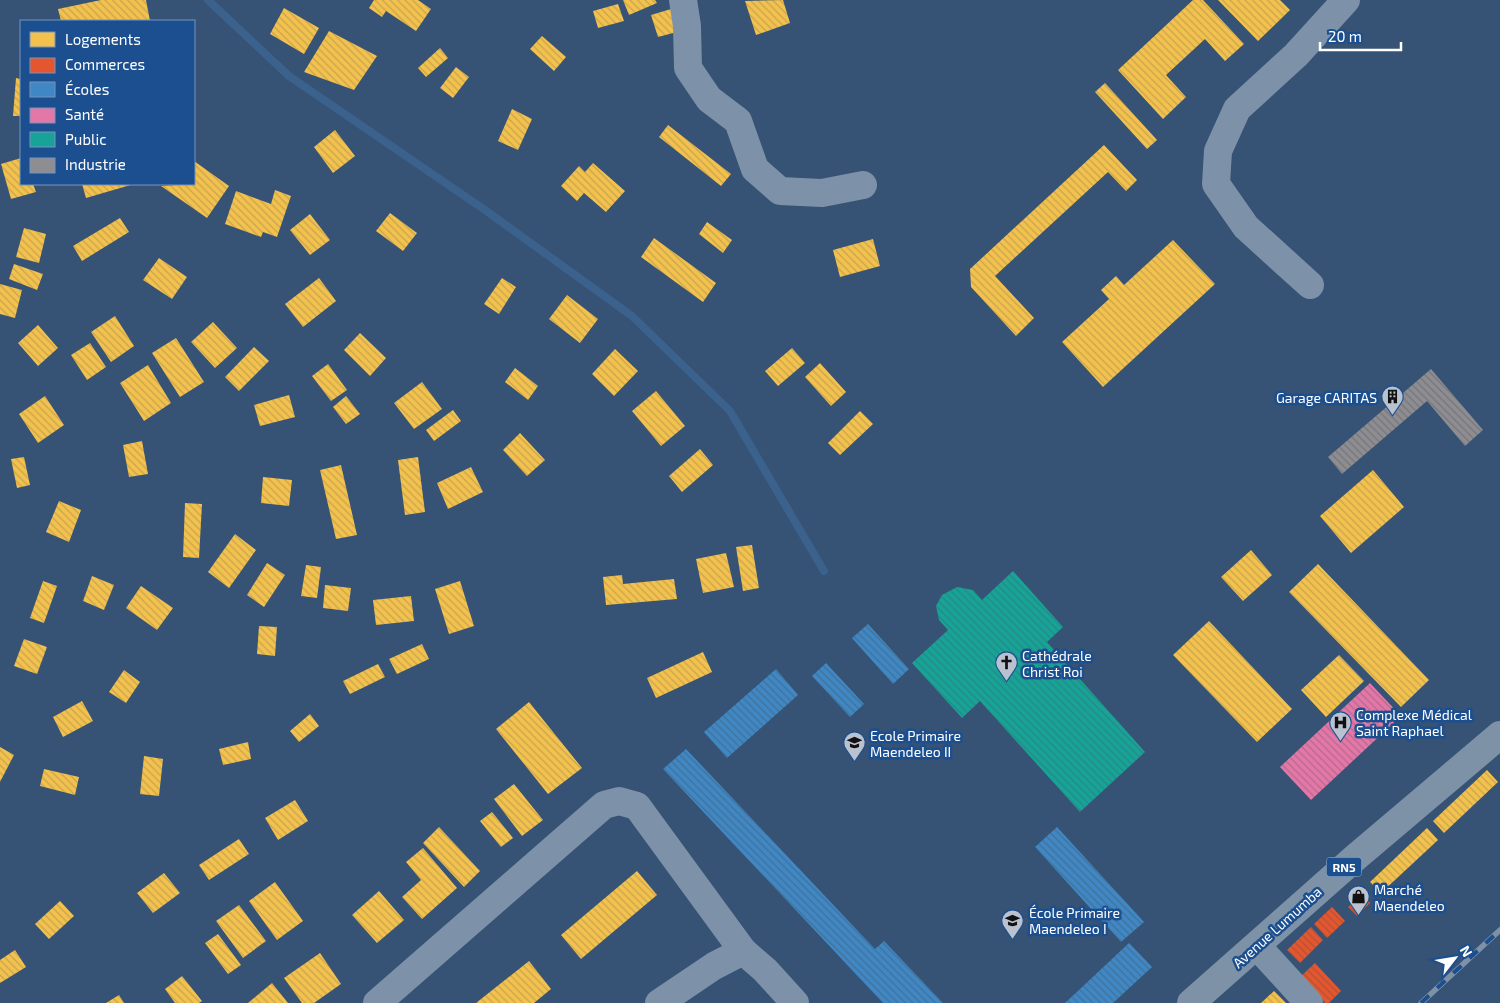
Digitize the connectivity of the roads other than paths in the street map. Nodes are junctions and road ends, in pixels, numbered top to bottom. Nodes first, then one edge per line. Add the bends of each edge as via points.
1 (683, 0) edge
2 (1346, 0) edge
3 (863, 185) dead end
4 (1310, 285) dead end
5 (1500, 735) edge
6 (1257, 946) junction
7 (743, 951) junction
8 (377, 1003) edge
9 (659, 1003) edge
10 (795, 1003) edge
11 (1191, 1003) edge
12 (1309, 1003) edge

1 - 3 street via 688,68 709,99 738,121 755,169 780,191 822,193
2 - 4 street via 1296,55 1237,109 1218,151 1216,184 1246,227
5 - 6 highway, Avenue Lumumba / RN5
6 - 11 highway, Avenue Lumumba / RN5
6 - 12 street
7 - 8 street via 637,806 619,801 604,805
7 - 9 street via 714,966
7 - 10 street

